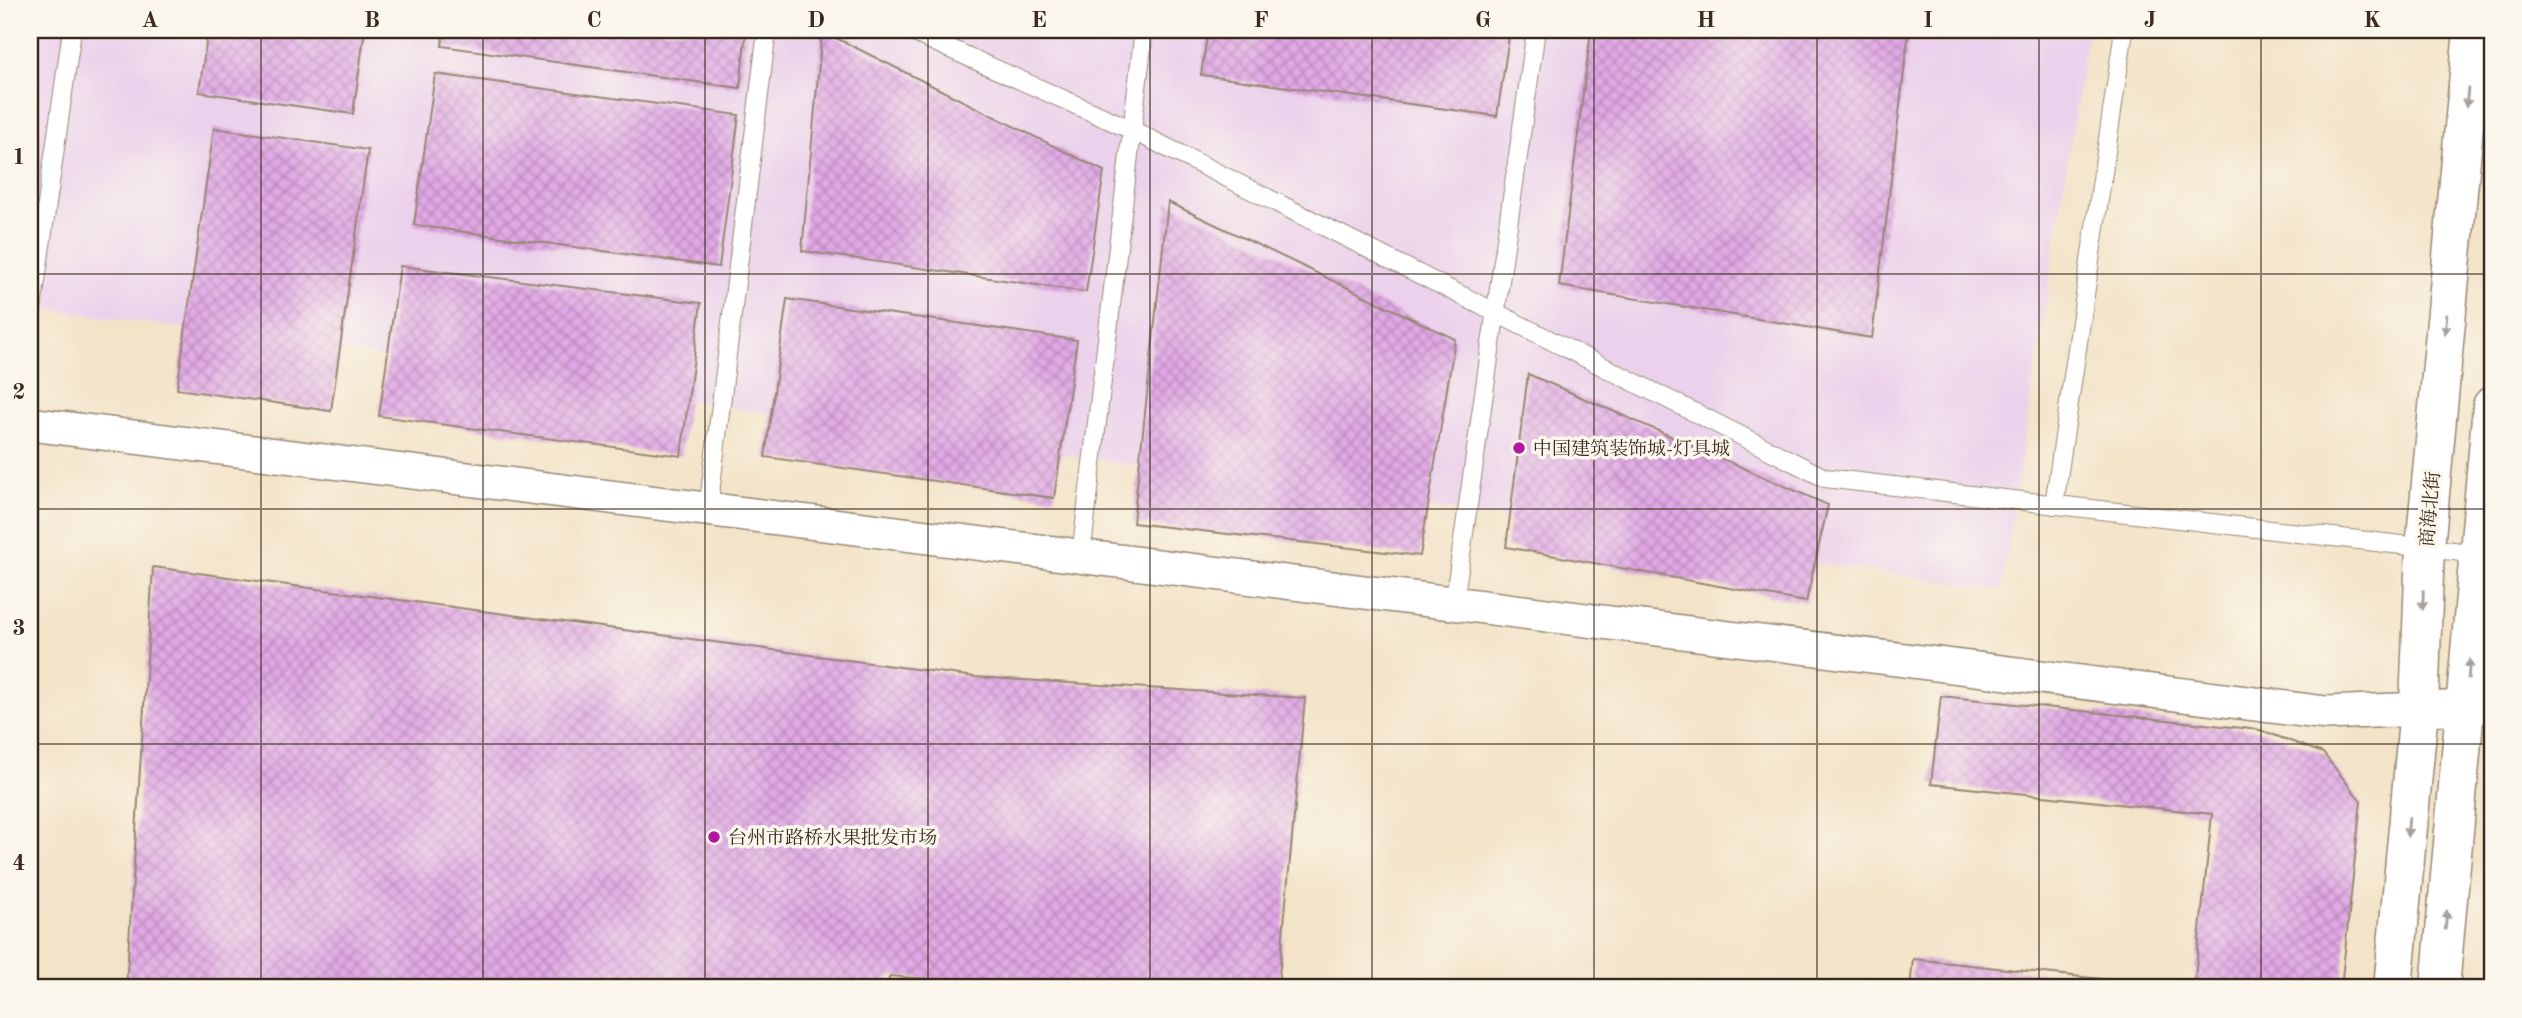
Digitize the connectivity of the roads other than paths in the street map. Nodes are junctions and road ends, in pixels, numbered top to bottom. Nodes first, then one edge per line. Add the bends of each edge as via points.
1 (72, 30) edge
2 (767, 30) edge
3 (908, 30) edge
4 (1144, 30) edge
5 (1536, 30) edge
6 (2124, 30) edge
7 (2473, 30) edge
8 (1132, 130) junction
9 (1496, 313) junction
10 (30, 322) edge
11 (2492, 405) edge
12 (30, 424) edge
13 (2054, 505) junction
14 (708, 510) junction
15 (2425, 548) junction
16 (2479, 554) junction
17 (1081, 556) junction
18 (1454, 603) junction
19 (2479, 706) edge
20 (2419, 709) junction
21 (2393, 988) edge
22 (2440, 988) edge

1 - 10 lane
2 - 14 lane
3 - 8 lane
4 - 8 lane
5 - 9 lane
6 - 13 lane
7 -> 15 main road, 商海北街
8 - 9 lane
8 - 17 lane
9 - 13 lane via 1825,478
9 - 18 lane
11 - 16 main road
12 - 14 street
13 - 15 lane
14 - 17 street
15 - 16 lane
15 -> 20 main road, 商海北街
19 -> 16 main road
17 - 18 street
18 - 20 street via 2326,713
19 - 20 street
22 -> 19 main road
20 -> 21 main road, 商海北街

